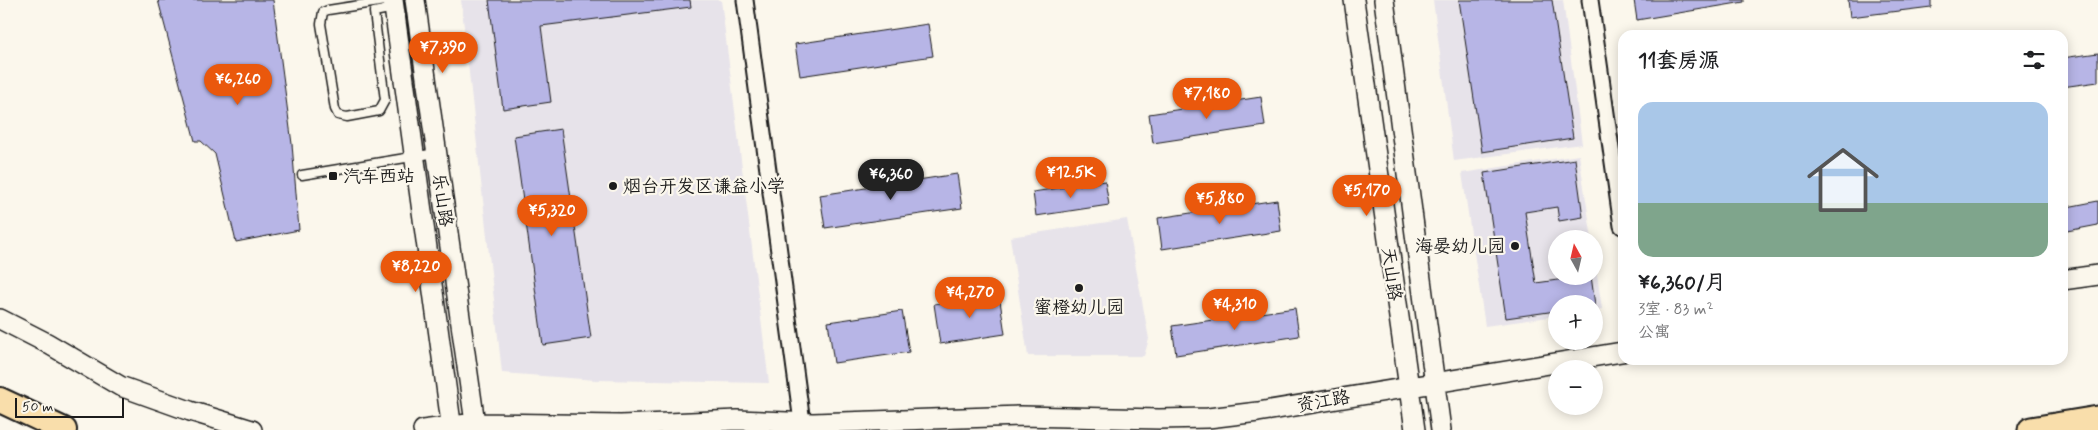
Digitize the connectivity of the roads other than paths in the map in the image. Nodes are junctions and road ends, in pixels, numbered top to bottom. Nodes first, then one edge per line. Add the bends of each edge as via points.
1 (415, 0) edge
2 (746, 0) edge
3 (1354, 0) edge
4 (1384, 0) edge
5 (1590, 0) edge
6 (393, 3) edge
7 (437, 152) junction
8 (414, 156) junction
9 (302, 175) dead end
10 (1618, 198) edge
11 (2098, 275) edge
12 (2068, 279) edge
13 (0, 319) edge
14 (1618, 353) edge
15 (1436, 382) junction
16 (1408, 386) junction
17 (0, 400) edge
18 (2098, 419) edge
19 (802, 422) junction
20 (475, 426) edge
21 (452, 428) edge
22 (64, 430) edge
23 (252, 430) edge
24 (423, 430) edge
25 (1414, 430) edge
26 (1441, 430) edge
27 (2031, 430) edge

1 - 7 street, 乐山路
2 - 19 street
3 - 16 street, 天山路
4 - 15 street, 天山路
5 - 10 street
6 - 6 lane via 323,12 321,24 338,115 347,117 379,111 383,106 385,100 374,12
6 - 8 street, 乐山路
7 - 8 lane
7 - 20 street, 乐山路
8 - 9 lane
8 - 21 street, 乐山路
11 - 12 street
13 - 23 street via 120,386 190,412
14 - 15 street, 资江路
15 - 16 street, 资江路
15 - 26 street, 天山路
16 - 19 street, 资江路 via 1208,418 1021,416
16 - 25 street, 天山路
17 - 22 main road
18 - 27 highway
19 - 20 street, 资江路 via 737,420
20 - 21 street, 资江路
21 - 24 street, 资江路

